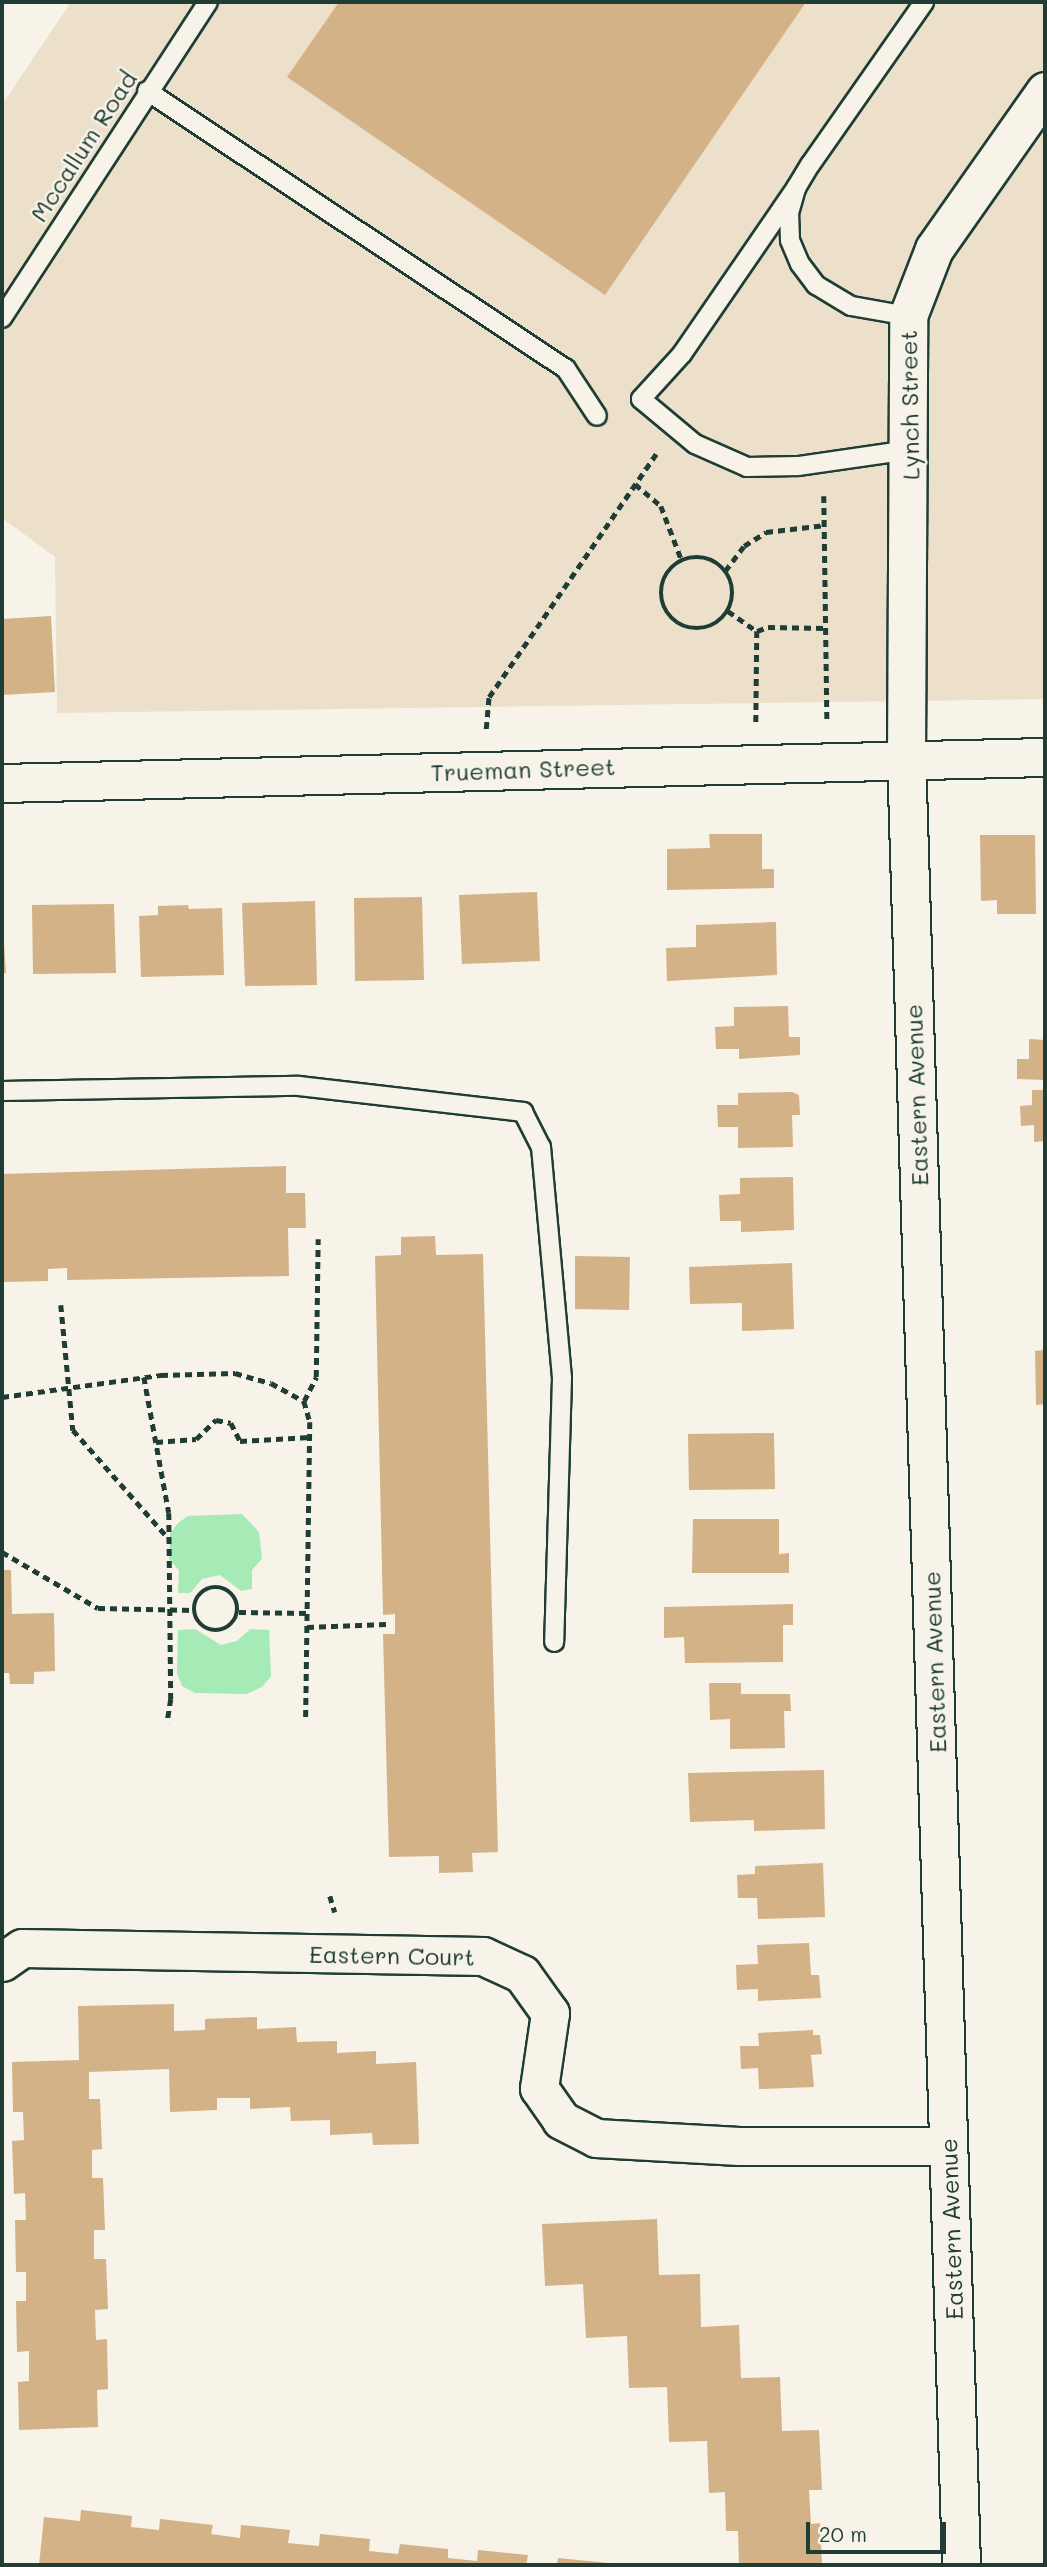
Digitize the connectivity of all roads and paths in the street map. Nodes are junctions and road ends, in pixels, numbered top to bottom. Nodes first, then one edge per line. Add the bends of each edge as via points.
1 (208, 2) edge
2 (924, 2) edge
3 (146, 91) junction
4 (1045, 91) edge
5 (796, 188) junction
6 (908, 316) junction
7 (2, 318) edge
8 (597, 416) dead end
9 (674, 427) junction
10 (909, 450) junction
11 (822, 464) junction
12 (635, 484) junction
13 (825, 525) junction
14 (682, 561) junction
15 (726, 571) junction
16 (728, 611) junction
17 (826, 628) junction
18 (757, 631) junction
19 (841, 721) dead end
20 (1045, 757) edge
21 (906, 758) junction
22 (757, 762) junction
23 (482, 770) junction
24 (2, 783) edge
25 (2, 1091) edge
26 (317, 1239) dead end
27 (61, 1304) dead end
28 (144, 1377) junction
29 (69, 1387) junction
30 (2, 1397) edge
31 (304, 1402) junction
32 (310, 1437) junction
33 (156, 1442) junction
34 (169, 1540) junction
35 (2, 1552) edge
36 (170, 1608) junction
37 (194, 1610) junction
38 (239, 1612) junction
39 (308, 1613) junction
40 (386, 1624) dead end
41 (307, 1627) junction
42 (554, 1642) dead end
43 (306, 1719) dead end
44 (167, 1723) dead end
45 (2, 1962) edge
46 (948, 2146) junction
47 (961, 2565) edge

1 - 3 lane, Mccallum Road
2 - 5 lane
3 - 7 lane, Mccallum Road
3 - 8 lane via 566,369
4 - 6 street, Lynch Street via 934,249
5 - 6 lane via 789,213 790,240 816,285 851,306
5 - 9 lane via 682,354 641,399
6 - 10 street, Lynch Street
9 - 11 lane via 695,444 747,467
9 - 12 path
10 - 11 lane
10 - 21 street, Lynch Street
11 - 13 path
12 - 14 path via 661,506
12 - 23 path via 489,697
13 - 15 path via 766,532 744,546
13 - 17 path
14 - 15 path via 702,557
14 - 16 path via 666,574 661,587 667,614 691,628 706,628
15 - 16 path via 732,598
16 - 18 path
17 - 18 path via 768,627
17 - 19 path via 827,722
18 - 22 path
20 - 21 street, Trueman Street
21 - 22 street, Trueman Street
21 - 46 street, Eastern Avenue
22 - 23 street, Trueman Street
23 - 24 street, Trueman Street
25 - 42 lane via 299,1086 523,1112 541,1147 562,1378
26 - 31 path via 316,1377
27 - 29 path
28 - 29 path
28 - 31 path via 235,1373 271,1383
28 - 33 path
29 - 30 path
29 - 34 path via 73,1430
31 - 32 path
32 - 33 path via 240,1441 231,1423 216,1420 196,1439
32 - 39 path
33 - 34 path
34 - 36 path
35 - 36 path via 98,1608
36 - 37 path
36 - 44 path
37 - 38 path via 198,1622 213,1631 230,1627
37 - 38 path via 202,1590 219,1586 234,1595
38 - 39 path
39 - 41 path
40 - 41 path
41 - 43 path
45 - 46 street, Eastern Court via 22,1948 483,1956 522,1974 550,2013 539,2088 562,2120 596,2137 739,2146
46 - 47 street, Eastern Avenue

